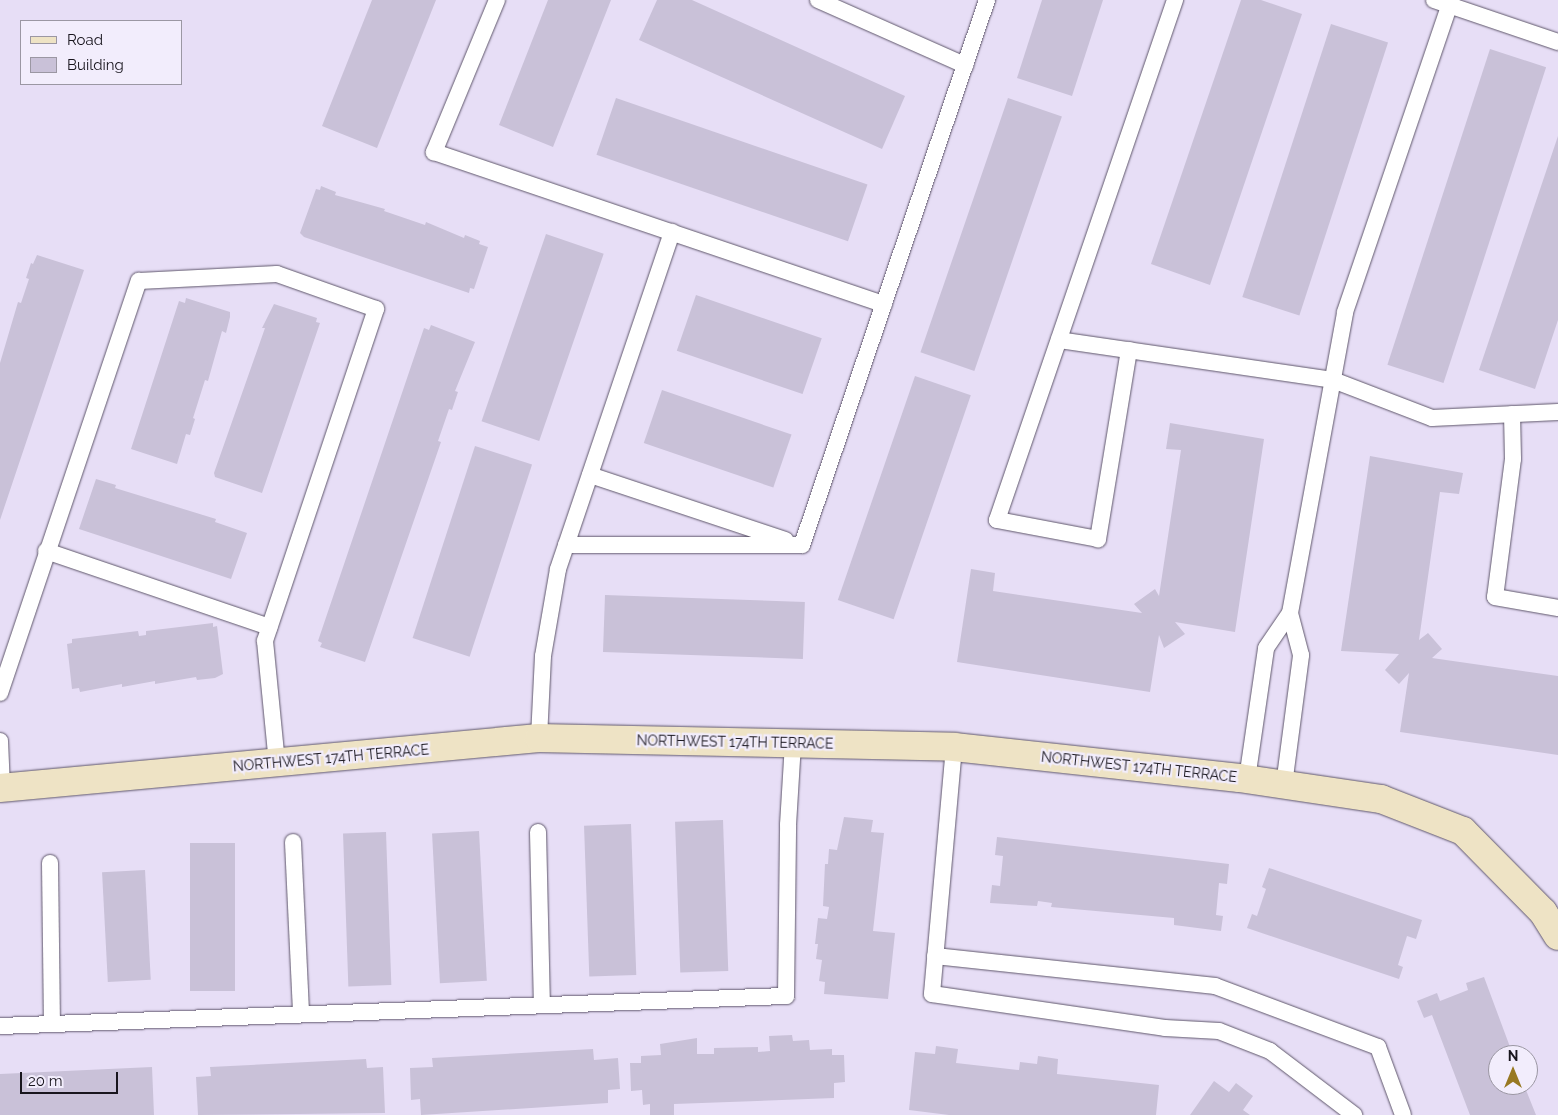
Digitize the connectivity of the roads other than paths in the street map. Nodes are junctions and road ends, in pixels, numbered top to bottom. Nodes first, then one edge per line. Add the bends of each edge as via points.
1 (497, 0) edge
2 (818, 0) edge
3 (987, 0) edge
4 (1174, 0) edge
5 (1445, 2) edge
6 (1558, 42) edge
7 (965, 65) junction
8 (672, 232) junction
9 (884, 304) junction
10 (1058, 340) junction
11 (1129, 350) junction
12 (1333, 380) junction
13 (1558, 412) edge
14 (1512, 414) junction
15 (590, 475) junction
16 (566, 544) junction
17 (802, 545) junction
18 (46, 551) junction
19 (1558, 608) edge
20 (1290, 613) junction
21 (269, 627) junction
22 (0, 693) edge
23 (539, 738) junction
24 (0, 741) edge
25 (794, 743) junction
26 (954, 747) junction
27 (277, 762) junction
28 (1247, 779) junction
29 (1284, 785) junction
30 (1, 788) edge
31 (538, 832) dead end
32 (293, 842) dead end
33 (50, 863) dead end
34 (1558, 936) edge
35 (935, 956) junction
36 (542, 1005) junction
37 (301, 1014) junction
38 (52, 1024) junction
39 (0, 1026) edge
40 (1354, 1115) edge
41 (1403, 1115) edge

1 - 8 lane via 434,152
2 - 7 lane
3 - 7 lane
4 - 10 lane
5 - 6 lane
5 - 12 lane via 1345,312
7 - 9 lane
8 - 9 lane
8 - 15 lane
9 - 17 lane
10 - 11 lane
10 - 11 lane via 997,520 1098,539
11 - 12 lane
12 - 14 lane via 1432,418
12 - 20 lane
13 - 14 lane
14 - 19 lane via 1513,459 1495,597
15 - 16 lane
15 - 17 lane
16 - 17 lane
16 - 23 lane via 558,569 542,656
18 - 21 lane
18 - 21 lane via 138,281 278,274 376,309
18 - 22 lane
20 - 28 lane via 1266,648
20 - 29 lane via 1301,655
21 - 27 lane via 265,641
23 - 25 street, NORTHWEST 174TH TERRACE
23 - 27 street, NORTHWEST 174TH TERRACE
24 - 30 lane
25 - 26 street, NORTHWEST 174TH TERRACE
25 - 36 lane via 788,825 786,996
26 - 28 street, NORTHWEST 174TH TERRACE
26 - 35 lane
27 - 30 street, NORTHWEST 174TH TERRACE
28 - 29 street, NORTHWEST 174TH TERRACE
29 - 34 street, NORTHWEST 174TH TERRACE via 1381,799 1463,831 1543,912
31 - 36 lane
32 - 37 lane
33 - 38 lane
35 - 40 lane via 932,994 1165,1028 1219,1031 1270,1051
35 - 41 lane via 1215,986 1378,1047
36 - 37 lane
37 - 38 lane
38 - 39 lane

